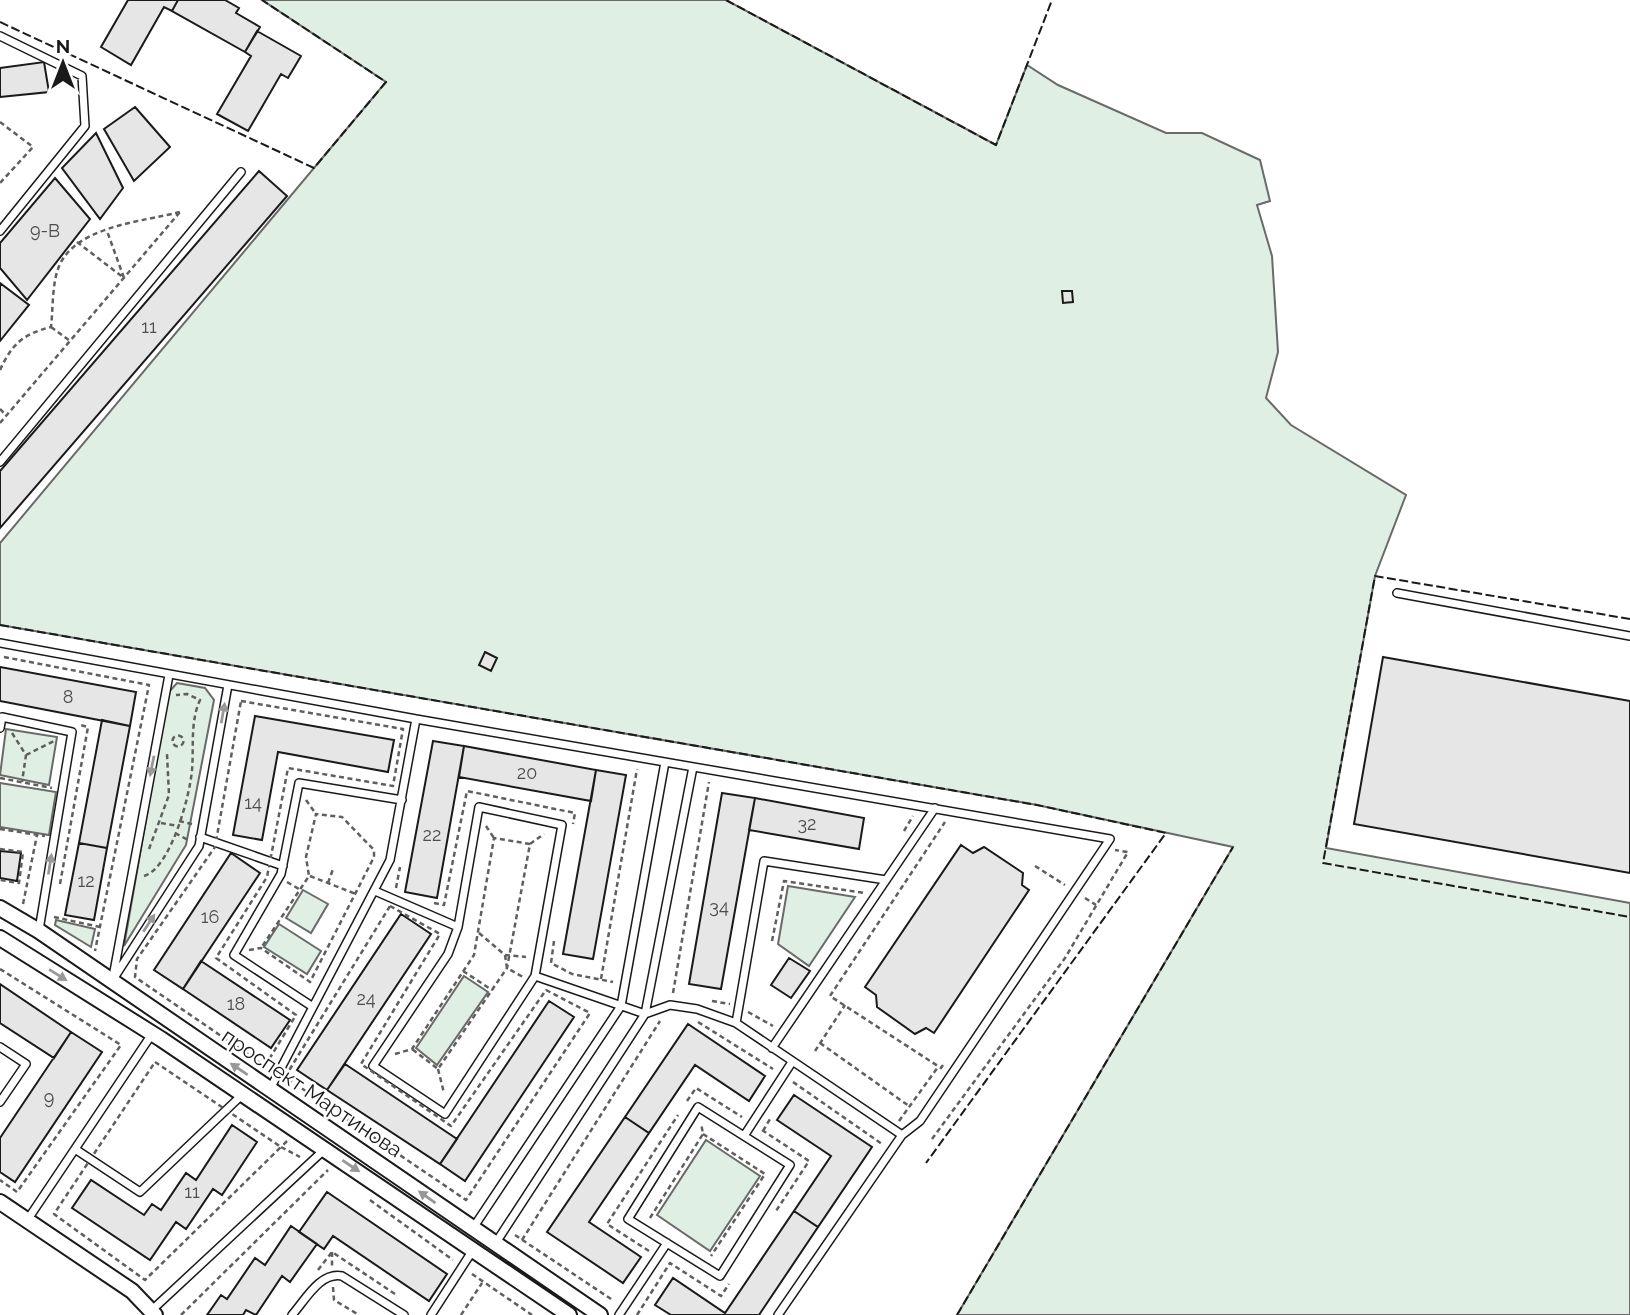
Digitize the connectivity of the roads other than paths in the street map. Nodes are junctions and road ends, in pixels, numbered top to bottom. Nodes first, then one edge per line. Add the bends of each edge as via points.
1 (0, 36) edge
2 (242, 172) dead end
3 (0, 231) edge
4 (0, 462) edge
5 (1397, 593) dead end
6 (1630, 636) edge
7 (0, 643) edge
8 (169, 675) junction
9 (228, 685) junction
10 (416, 719) junction
11 (0, 728) edge
12 (665, 762) junction
13 (693, 767) junction
14 (402, 800) junction
15 (935, 808) junction
16 (199, 841) junction
17 (283, 866) junction
18 (886, 880) junction
19 (375, 891) junction
20 (0, 908) edge
21 (458, 928) junction
22 (39, 931) junction
23 (0, 938) edge
24 (24, 954) junction
25 (533, 979) junction
26 (112, 981) junction
27 (621, 1006) junction
28 (313, 1007) junction
29 (645, 1014) junction
30 (163, 1018) junction
31 (736, 1023) junction
32 (152, 1034) junction
33 (0, 1047) edge
34 (772, 1048) junction
35 (792, 1062) junction
36 (270, 1089) junction
37 (243, 1094) junction
38 (0, 1102) edge
39 (902, 1135) junction
40 (339, 1136) junction
41 (744, 1136) junction
42 (75, 1149) junction
43 (325, 1149) junction
44 (0, 1202) edge
45 (28, 1219) junction
46 (483, 1236) junction
47 (667, 1243) junction
48 (473, 1250) junction
49 (154, 1312) edge
50 (292, 1315) edge
51 (404, 1315) edge
52 (431, 1315) edge
53 (569, 1315) edge
54 (600, 1315) edge
55 (619, 1315) edge
56 (778, 1315) edge

1 - 3 lane via 82,76 85,126
2 - 4 lane
5 - 6 lane
7 - 8 lane
8 - 9 lane
8 -> 26 lane
9 - 10 lane
16 -> 9 lane
10 - 12 lane
10 - 14 lane
22 -> 11 lane via 72,732 2,717
12 - 13 lane
12 - 27 lane
13 - 15 lane
13 - 29 lane
14 - 17 lane via 299,783
14 - 19 lane via 390,860
15 - 18 lane
15 - 39 lane via 1110,839 920,1121
16 - 17 lane
26 -> 16 lane
17 - 28 lane via 234,955
18 - 31 lane via 764,861
18 - 34 lane
19 - 21 lane
19 - 28 lane
20 - 22 street, проспект Мартинова
21 - 25 lane via 479,807 562,825
21 - 25 lane via 448,954 373,1066 445,1114
22 - 24 street
22 - 26 street, проспект Мартинова
23 - 24 street, проспект Мартинова
24 -> 32 street, проспект Мартинова
25 - 27 lane
26 - 30 street, проспект Мартинова
27 - 29 lane
27 - 46 lane via 482,1214
28 - 36 lane
29 - 31 lane via 670,1005
29 - 46 lane via 505,1228
30 - 32 street
36 -> 30 street, проспект Мартинова
31 - 34 lane
32 - 37 street, проспект Мартинова
32 - 42 lane
33 - 38 lane via 26,1064
34 - 35 lane
35 - 39 lane
35 - 41 lane
36 - 40 street, проспект Мартинова
37 - 42 lane via 140,1192
37 - 43 street, проспект Мартинова
39 - 56 lane
40 - 43 street
46 -> 40 street, проспект Мартинова
41 - 47 lane via 698,1107 628,1219
41 - 47 lane via 790,1165 720,1276
42 - 45 lane
43 -> 48 street, проспект Мартинова
43 - 49 lane
44 - 45 street
45 - 49 street via 132,1291
46 - 48 street
46 - 54 street, проспект Мартинова
47 - 55 lane
48 - 52 lane
48 - 53 street, проспект Мартинова
50 - 51 lane via 324,1278 332,1275 342,1276

